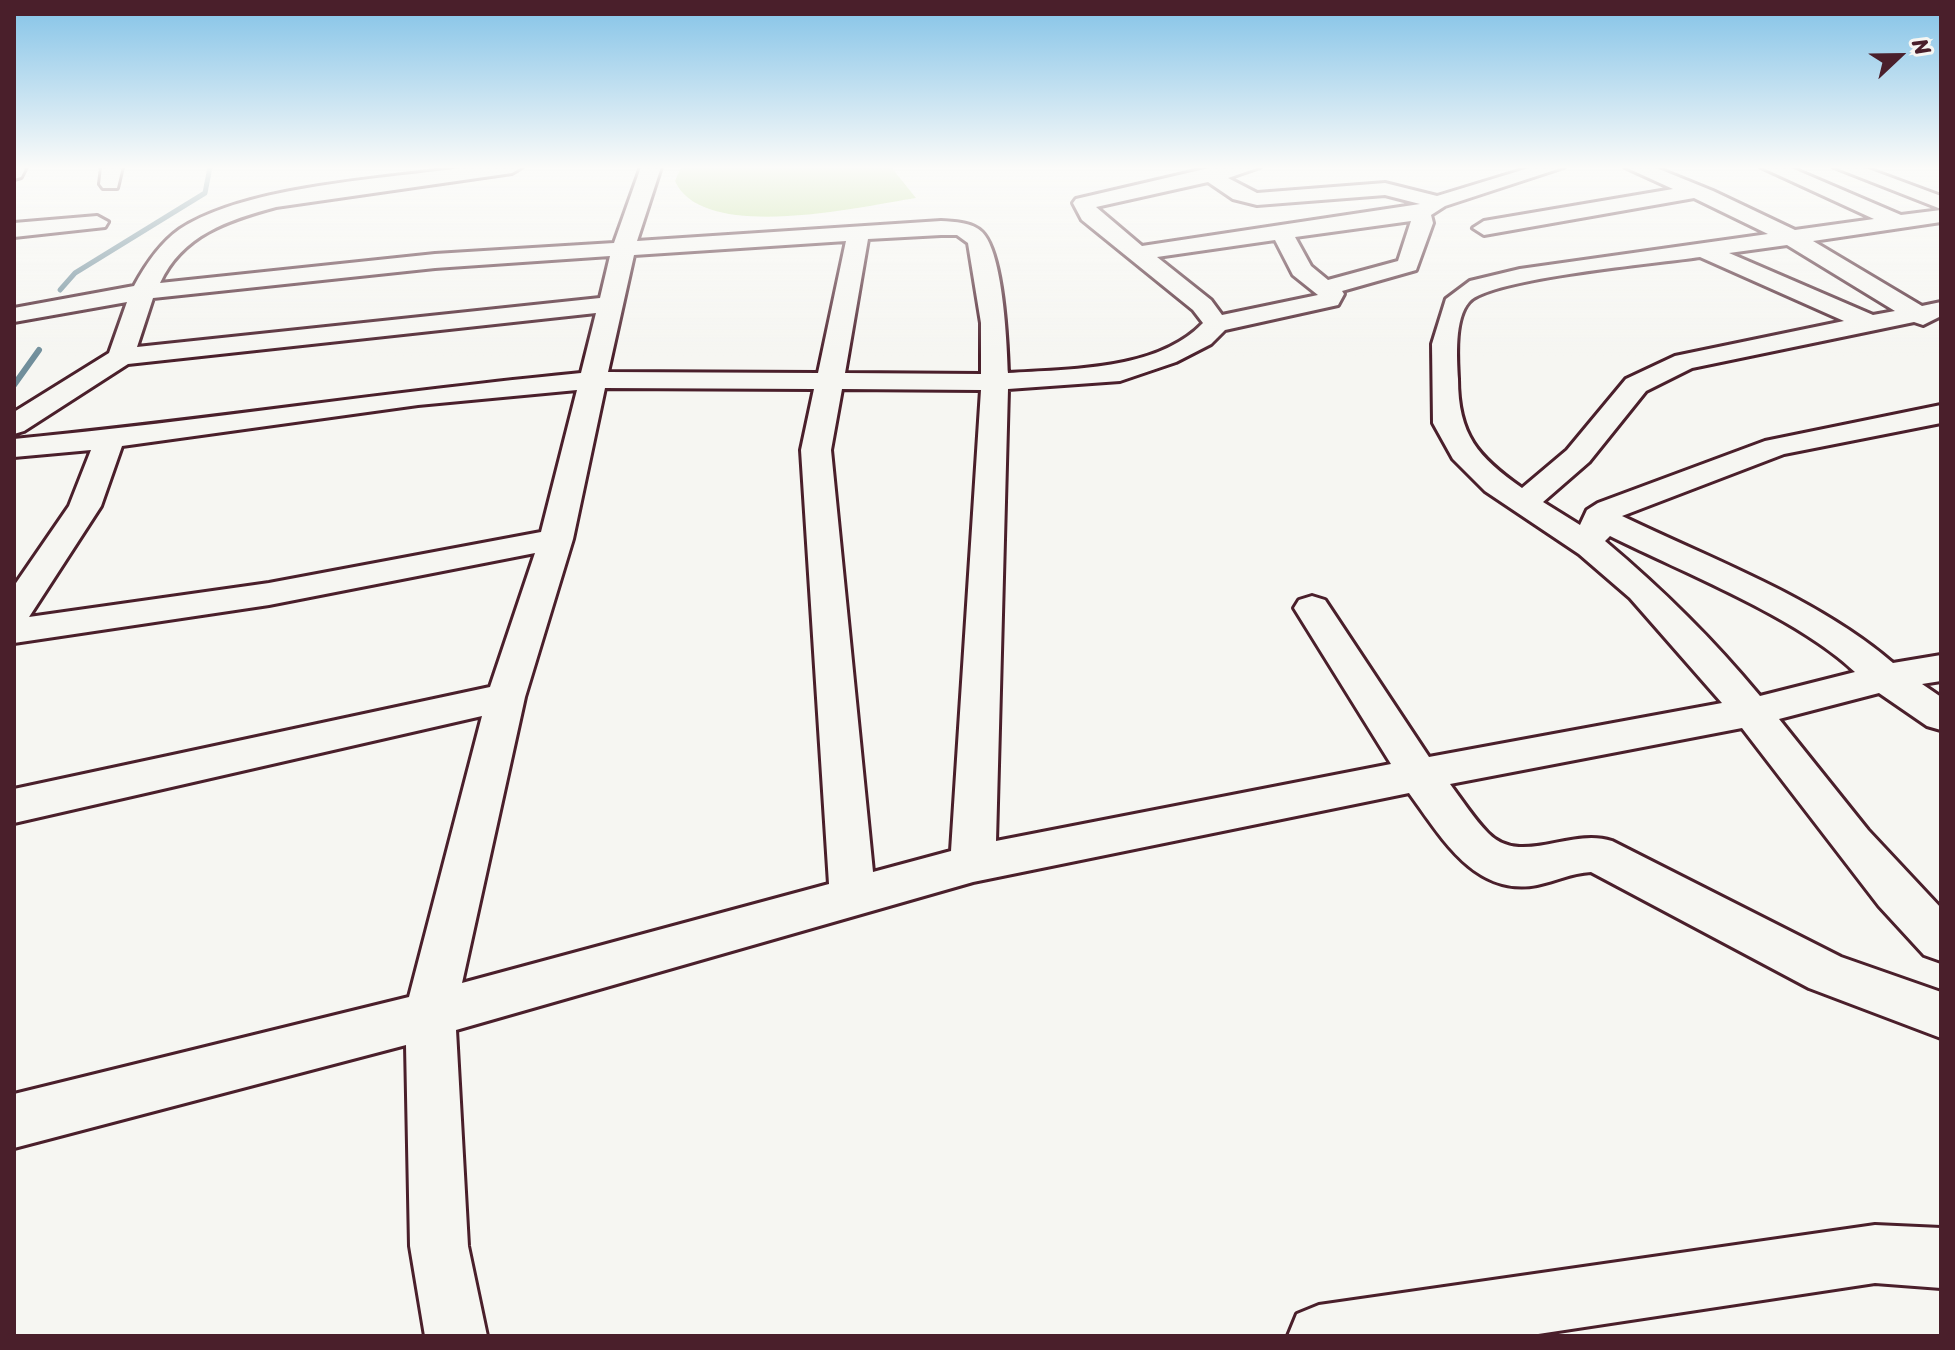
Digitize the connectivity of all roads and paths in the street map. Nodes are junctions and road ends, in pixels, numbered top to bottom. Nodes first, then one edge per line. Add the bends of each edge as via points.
1 (200, 230) edge
2 (630, 230) edge
3 (920, 230) edge
4 (965, 230) edge
5 (1109, 230) edge
6 (1309, 230) edge
7 (1420, 230) edge
8 (1777, 230) edge
9 (1836, 230) edge
10 (1283, 235) junction
11 (858, 236) junction
12 (1789, 236) junction
13 (624, 247) junction
14 (1705, 251) junction
15 (1138, 253) junction
16 (1325, 288) junction
17 (140, 292) junction
18 (611, 304) junction
19 (1928, 310) edge
20 (14, 315) edge
21 (1867, 322) junction
22 (1216, 324) junction
23 (1941, 328) edge
24 (121, 357) junction
25 (595, 380) junction
26 (829, 380) junction
27 (995, 382) junction
28 (1941, 414) edge
29 (14, 425) edge
30 (110, 439) junction
31 (14, 448) edge
32 (1523, 503) junction
33 (1595, 532) junction
34 (556, 539) junction
35 (1312, 608) dead end
36 (14, 612) edge
37 (14, 631) edge
38 (1941, 668) edge
39 (1885, 678) junction
40 (506, 697) junction
41 (1754, 712) junction
42 (1941, 716) edge
43 (1420, 776) junction
44 (14, 806) edge
45 (973, 864) junction
46 (853, 899) junction
47 (1941, 940) edge
48 (430, 1012) junction
49 (1941, 1015) edge
50 (14, 1121) edge
51 (1941, 1258) edge
52 (456, 1336) edge
53 (1319, 1336) edge

1 - 17 street via 176,242
2 - 13 street
3 - 11 street
4 - 27 street via 979,243 994,323
5 - 15 street
6 - 10 street
7 - 16 street via 1408,265
8 - 12 street
9 - 12 street
10 - 15 street
10 - 16 street via 1301,270
11 - 13 street
11 - 26 street
12 - 14 street
12 - 19 street
13 - 17 street
13 - 18 street
14 - 21 street
14 - 32 street via 1520,276 1458,298 1445,324 1450,432 1487,477
15 - 22 street via 1202,305
16 - 22 street via 1332,294 1329,300
17 - 20 street
17 - 24 street
18 - 24 street
18 - 25 street
19 - 21 street
19 - 23 street
21 - 32 street via 1684,362 1636,385 1578,456
22 - 27 street via 1202,339 1167,356 1110,375
24 - 29 street
25 - 26 street
25 - 30 street via 418,397
25 - 34 street
26 - 27 street
26 - 46 street via 816,450
27 - 45 street
28 - 33 street via 1776,447 1609,510
30 - 31 street
30 - 36 street via 81,514
32 - 33 street
33 - 39 street via 1801,617 1851,647
33 - 41 street
34 - 37 street via 269,594
34 - 40 street
35 - 43 street
38 - 39 street
39 - 41 street
39 - 42 street
40 - 44 street
40 - 48 street
41 - 43 street
41 - 47 street via 1897,898
43 - 45 street
43 - 49 street via 1474,848 1500,863 1534,867 1596,854 1826,973
45 - 46 street
46 - 48 street
48 - 50 street via 276,1057
48 - 52 street via 439,1246
51 - 53 street via 1875,1254

